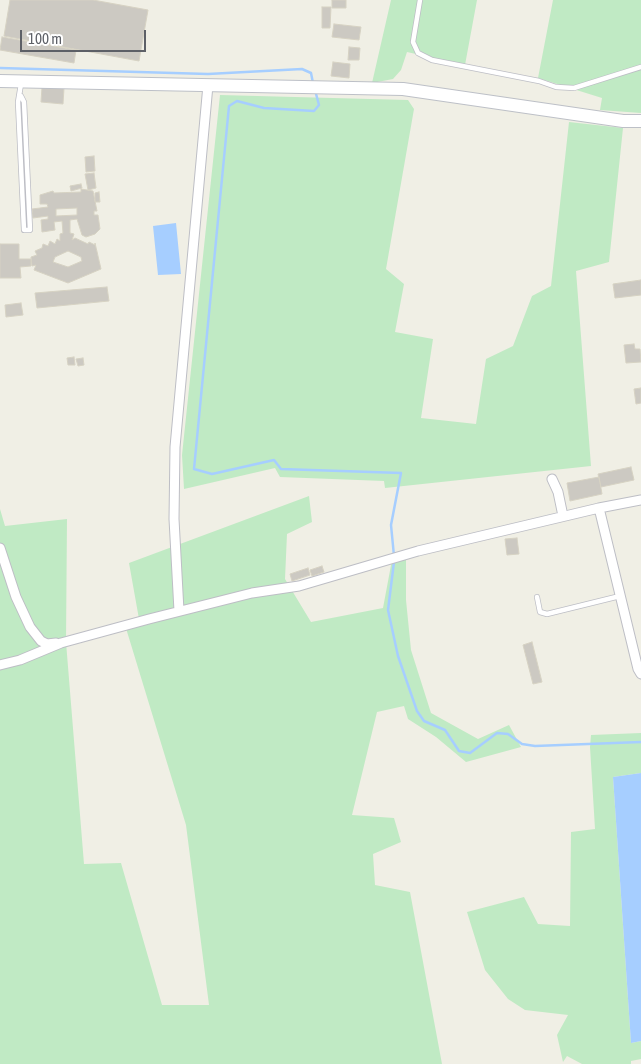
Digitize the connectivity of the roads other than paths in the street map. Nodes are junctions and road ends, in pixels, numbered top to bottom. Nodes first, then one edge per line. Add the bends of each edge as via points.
1 (420, 0) edge
2 (641, 67) edge
3 (0, 81) edge
4 (21, 82) junction
5 (208, 85) junction
6 (21, 96) junction
7 (641, 121) edge
8 (552, 479) dead end
9 (641, 500) edge
10 (599, 508) junction
11 (563, 516) junction
12 (0, 548) edge
13 (620, 596) junction
14 (537, 597) dead end
15 (179, 611) junction
16 (62, 643) junction
17 (0, 665) edge
18 (641, 674) edge

1 - 2 lane via 413,42 418,53 432,60 574,88
3 - 4 street
4 - 5 street
4 - 6 lane
5 - 7 street via 403,88
5 - 15 street via 174,461
6 - 6 lane via 18,102 24,230 30,230 24,102
8 - 11 street
9 - 10 street
10 - 11 street
10 - 13 street
11 - 15 street via 418,551 299,586 252,593
12 - 16 street via 30,627 47,644
13 - 14 lane via 546,614 540,612
13 - 18 street
15 - 16 street
16 - 17 street

